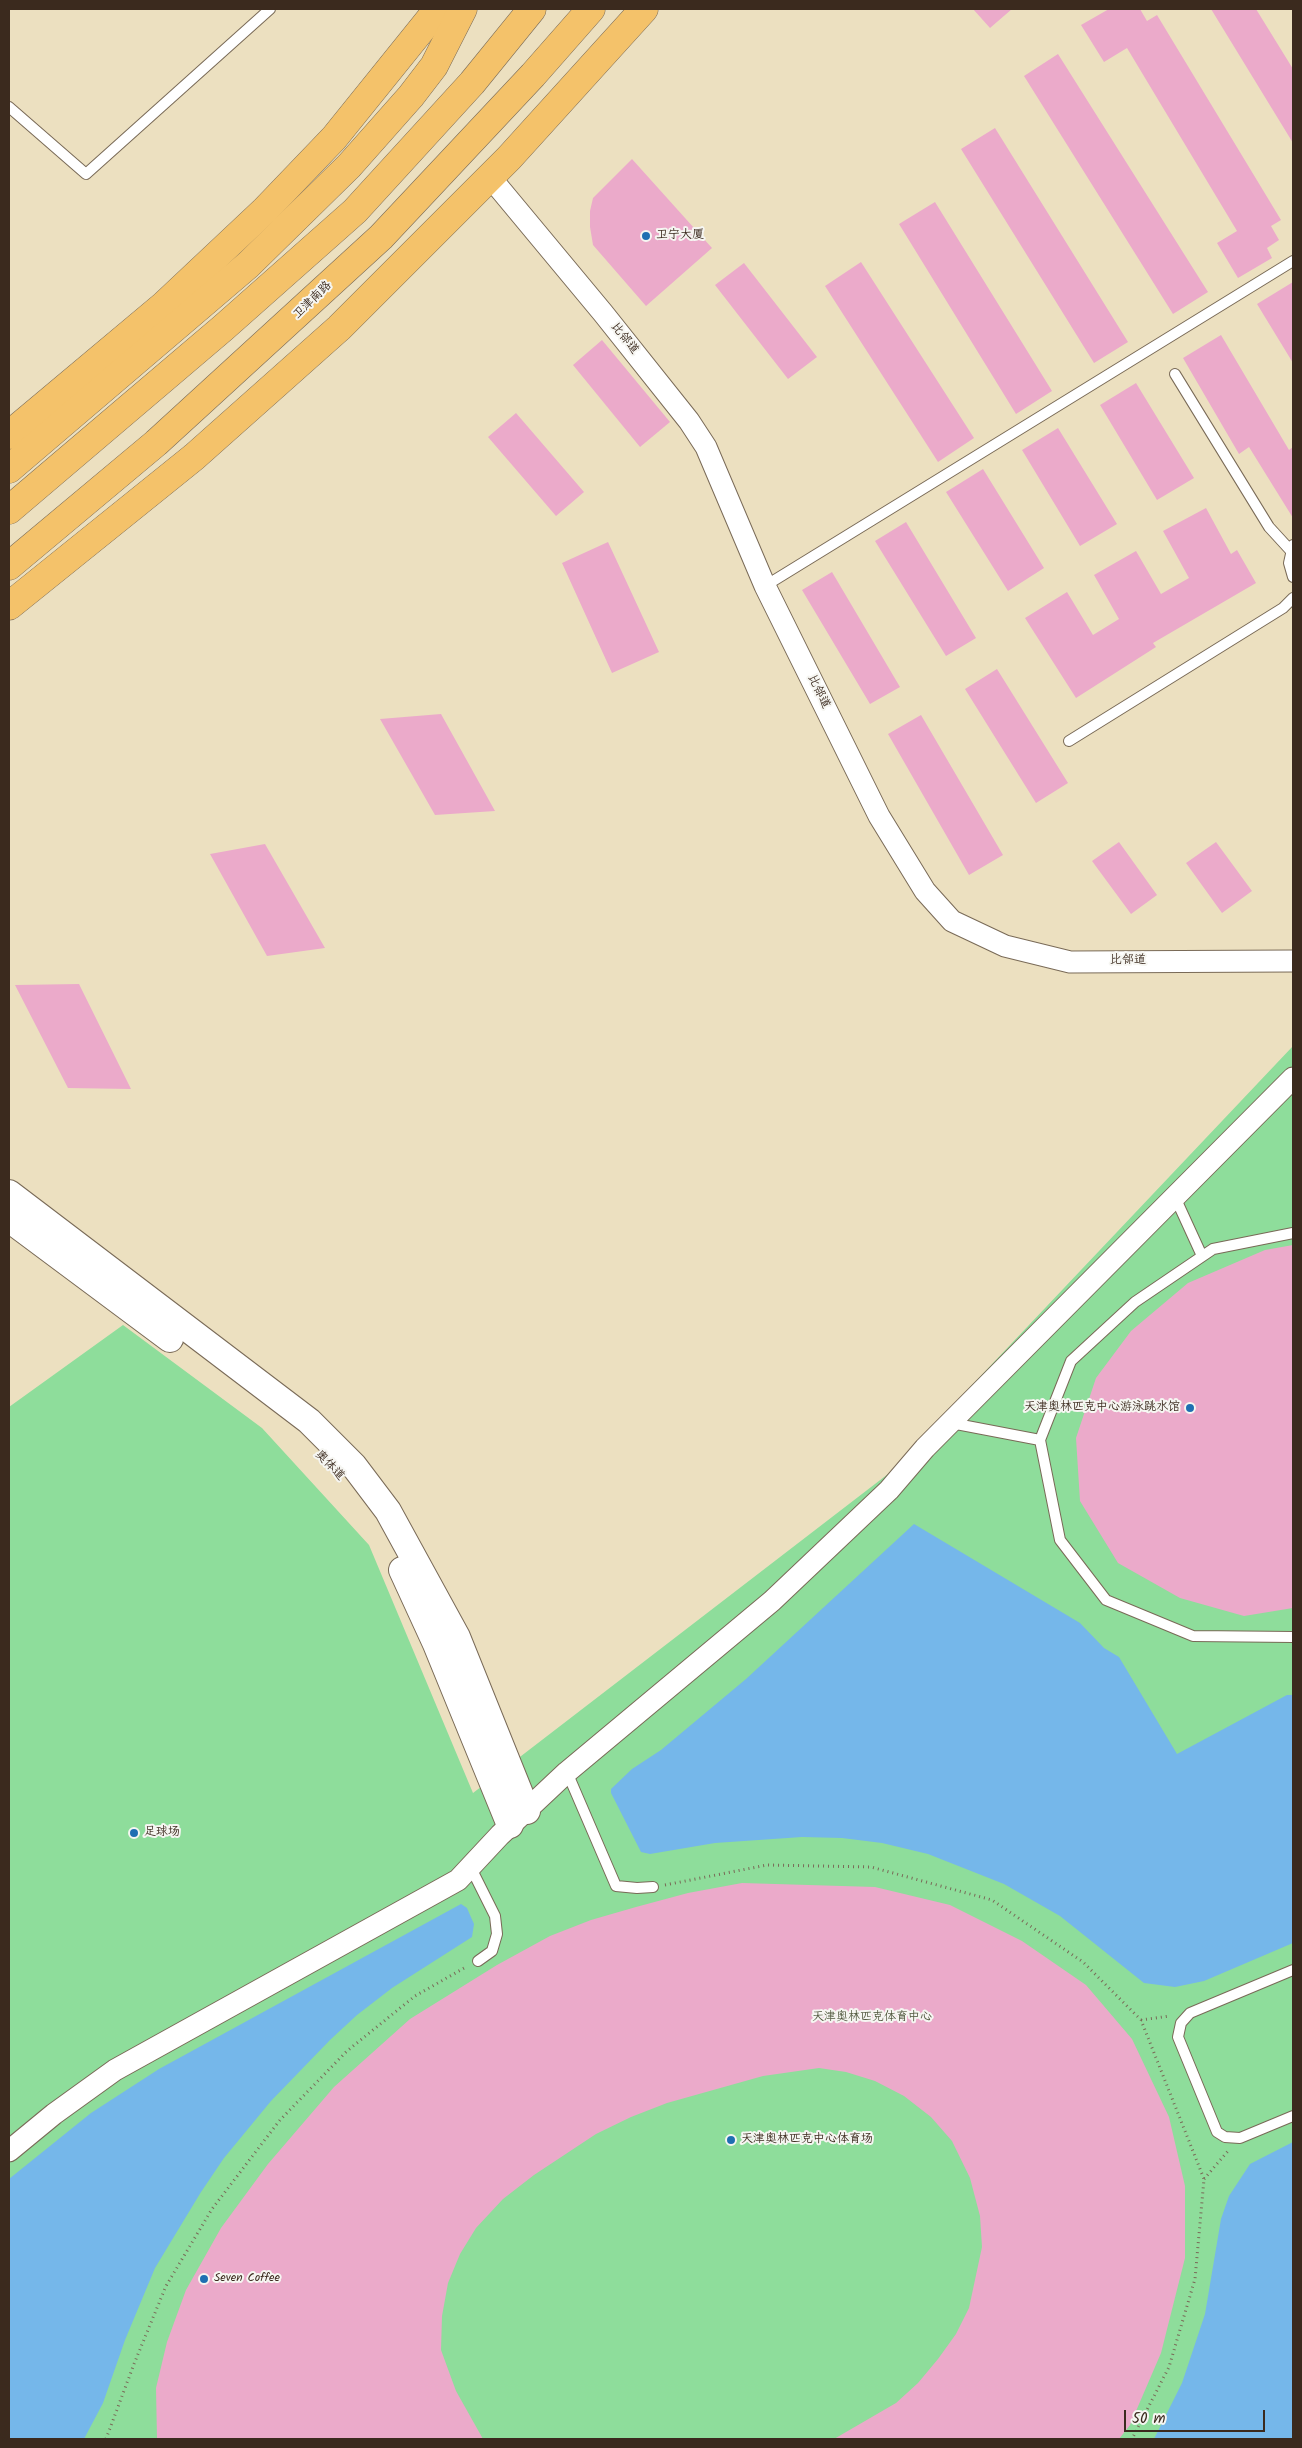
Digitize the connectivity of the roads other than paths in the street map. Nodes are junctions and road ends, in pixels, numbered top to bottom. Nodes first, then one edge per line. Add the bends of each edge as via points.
1 (270, 9) edge
2 (438, 9) edge
3 (463, 9) edge
4 (532, 9) edge
5 (590, 9) edge
6 (644, 9) edge
7 (9, 108) edge
8 (490, 177) junction
9 (1293, 261) edge
10 (1175, 374) dead end
11 (9, 435) edge
12 (9, 469) edge
13 (9, 510) edge
14 (1292, 548) edge
15 (9, 566) edge
16 (1293, 578) edge
17 (765, 586) junction
18 (1293, 598) edge
19 (9, 606) edge
20 (1069, 741) dead end
21 (1293, 961) edge
22 (1293, 1078) edge
23 (9, 1193) edge
24 (1175, 1197) junction
25 (9, 1219) edge
26 (1293, 1233) edge
27 (1202, 1256) junction
28 (950, 1423) junction
29 (1040, 1440) junction
30 (1293, 1637) edge
31 (567, 1772) junction
32 (519, 1819) junction
33 (471, 1868) junction
34 (653, 1887) road end
35 (478, 1961) road end
36 (1293, 1970) edge
37 (1293, 2116) edge
38 (9, 2150) edge

1 - 7 lane via 86,174
2 - 11 main road via 334,138 265,210 164,305
3 - 12 main road via 434,66 349,166 248,265
4 - 13 main road via 472,83 355,211 231,322
5 - 15 main road, 卫津南路 via 533,75 381,236 156,443
6 - 8 main road
8 - 17 street, 比邻道 via 689,421 706,447
8 - 19 main road via 310,354 194,457
9 - 17 lane
10 - 14 lane via 1270,527
14 - 16 lane via 1289,563
17 - 21 street, 比邻道 via 878,816 925,891 952,921 1005,946 1070,962
18 - 20 lane via 1283,608
22 - 24 street
23 - 32 street via 308,1420 354,1466 388,1511 457,1637
24 - 27 lane
24 - 28 street
25 - 32 street, 奥体道 via 293,1430 349,1487 378,1525 406,1577
26 - 27 lane via 1213,1249
27 - 29 lane via 1134,1302 1071,1362
28 - 29 lane
28 - 31 street via 889,1490 772,1601
29 - 30 lane via 1060,1540 1106,1600 1193,1636
31 - 32 street
31 - 34 lane via 616,1886
32 - 33 street
33 - 35 lane via 495,1916 497,1934 492,1951
33 - 38 street via 458,1880 381,1924 115,2070
36 - 37 lane via 1190,2013 1181,2022 1178,2037 1217,2132 1225,2137 1240,2138

